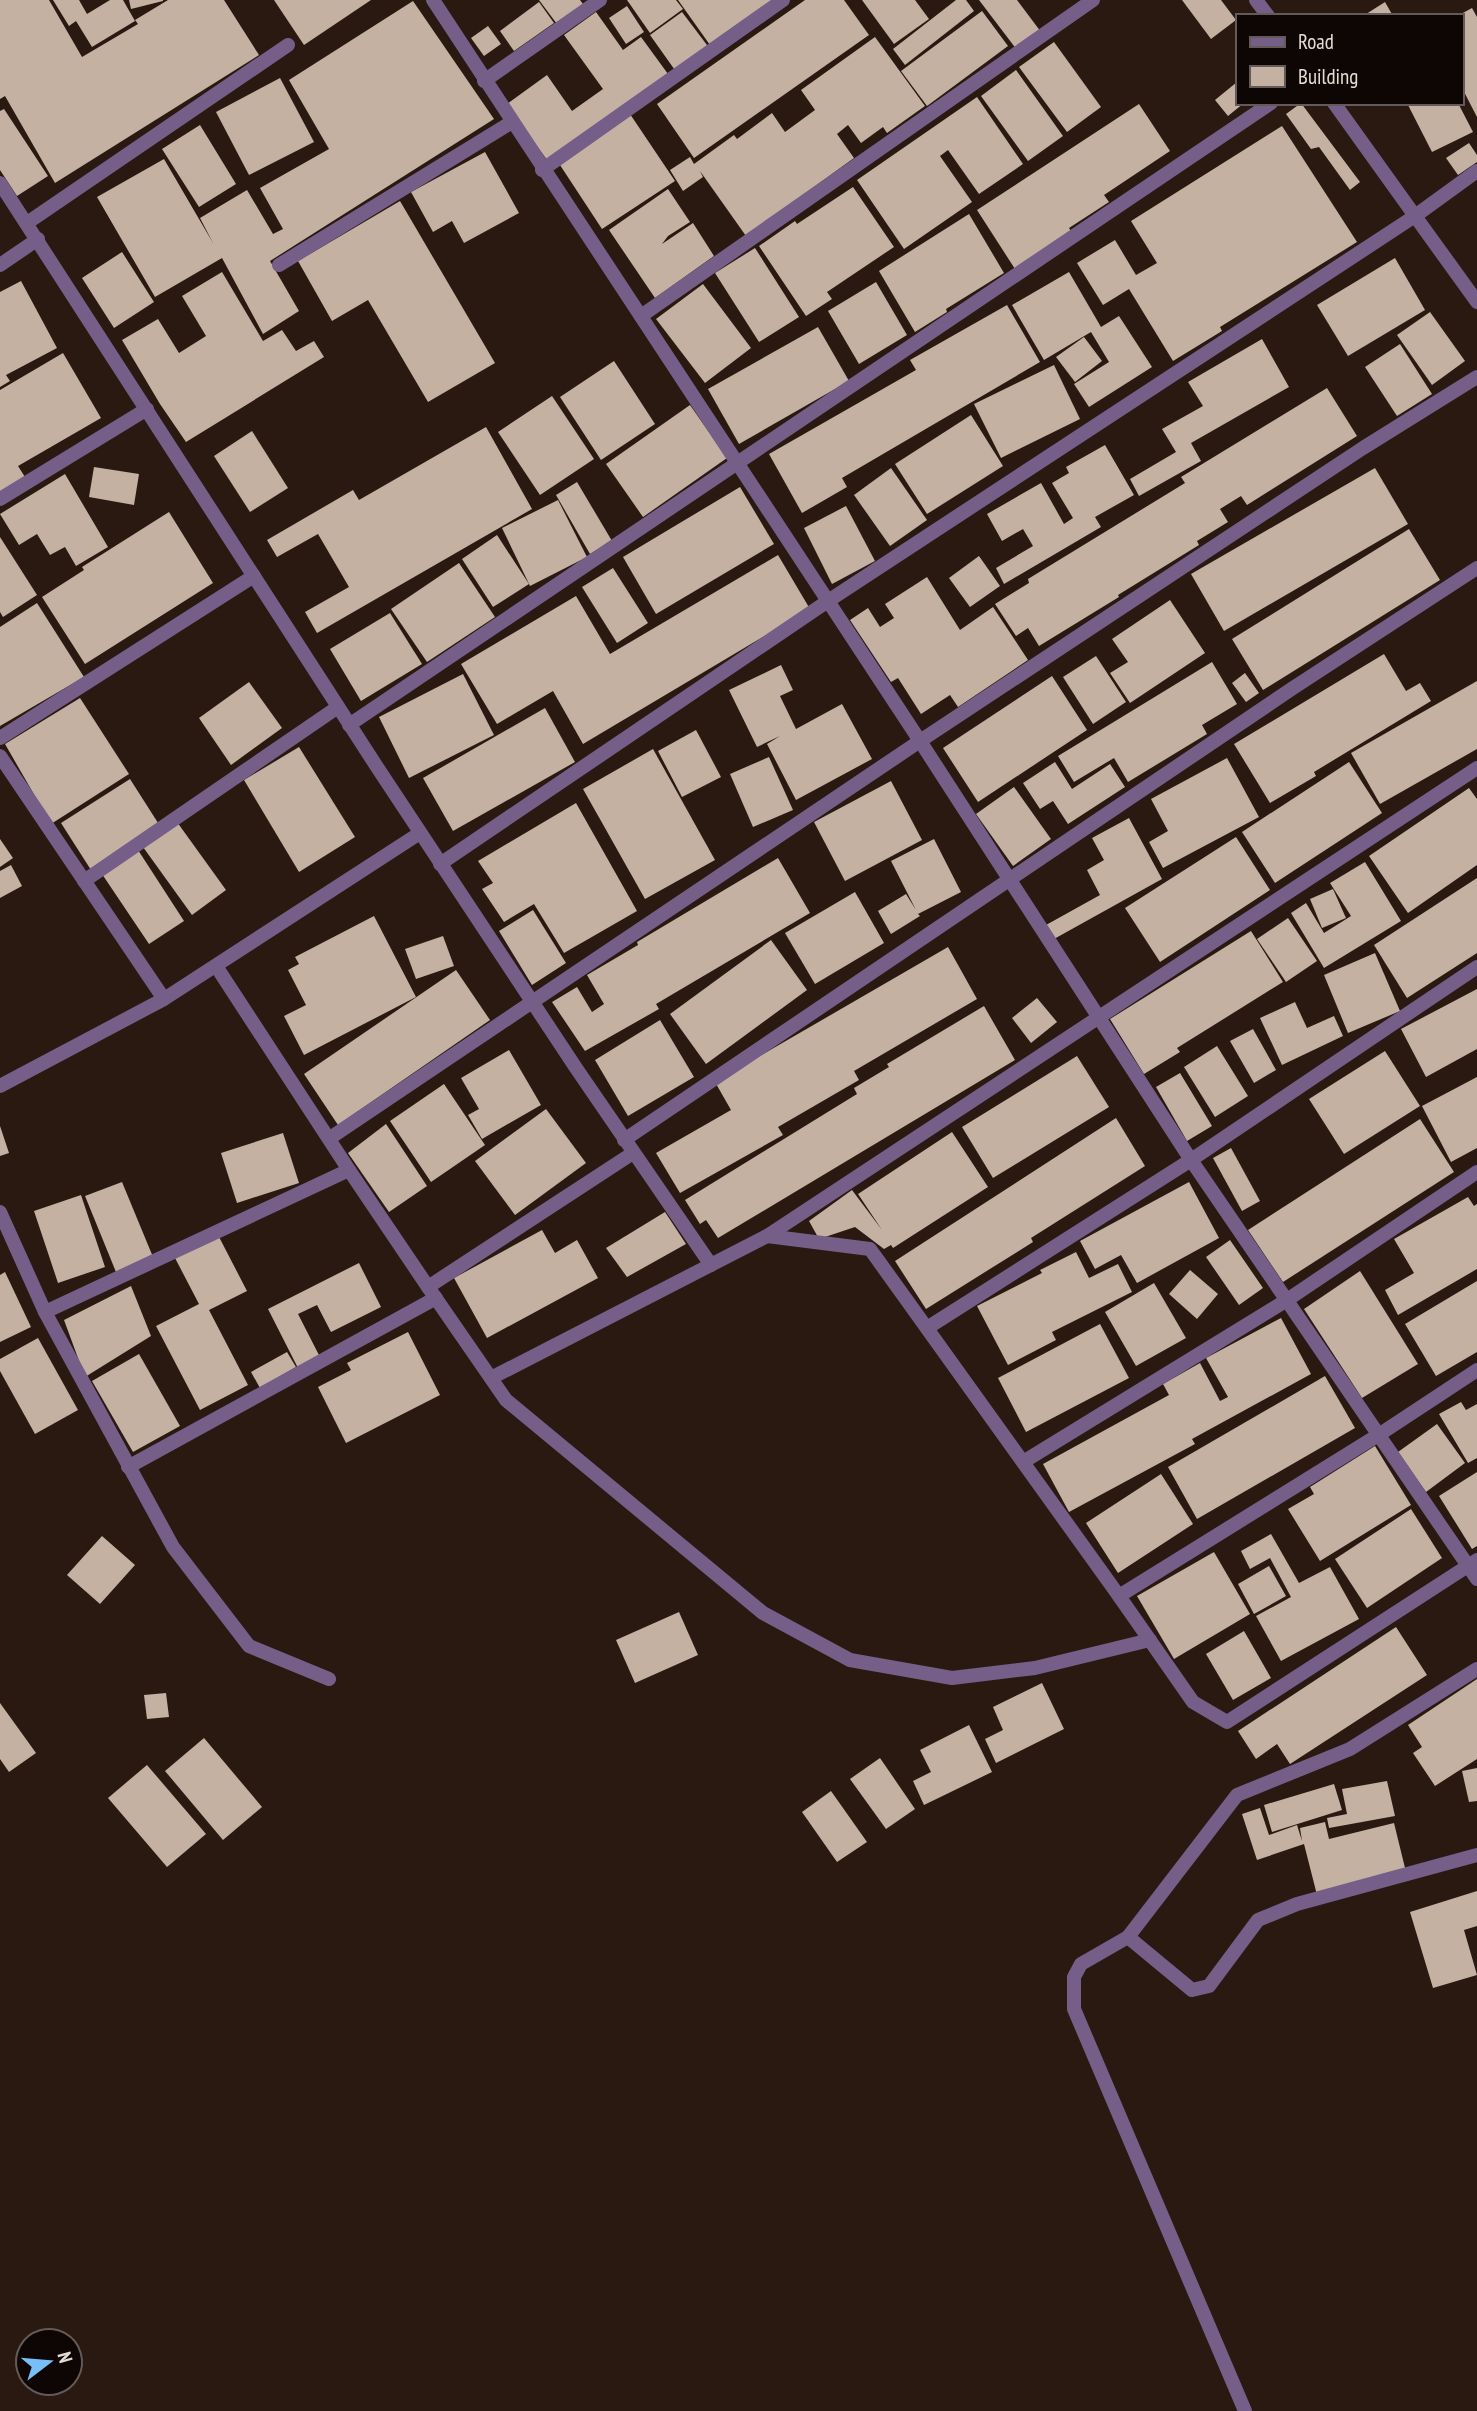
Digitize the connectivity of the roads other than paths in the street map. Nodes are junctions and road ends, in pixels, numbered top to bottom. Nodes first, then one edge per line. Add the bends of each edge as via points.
1 (433, 0) edge
2 (600, 0) edge
3 (783, 0) edge
4 (1093, 0) edge
5 (288, 45) dead end
6 (484, 81) junction
7 (1268, 105) edge
8 (1335, 105) edge
9 (512, 122) junction
10 (542, 170) junction
11 (1477, 171) edge
12 (0, 183) edge
13 (1415, 216) junction
14 (27, 223) junction
15 (38, 239) junction
16 (0, 265) edge
17 (279, 265) dead end
18 (1477, 302) edge
19 (641, 316) junction
20 (1477, 377) edge
21 (147, 409) junction
22 (737, 463) junction
23 (0, 499) edge
24 (1477, 568) edge
25 (254, 576) junction
26 (828, 601) junction
27 (338, 708) junction
28 (349, 725) junction
29 (0, 738) edge
30 (920, 741) junction
31 (0, 756) edge
32 (1477, 768) edge
33 (420, 833) junction
34 (440, 864) junction
35 (1011, 880) junction
36 (85, 881) junction
37 (216, 966) junction
38 (1477, 968) edge
39 (164, 999) junction
40 (532, 1001) junction
41 (1100, 1016) junction
42 (0, 1086) edge
43 (330, 1138) junction
44 (624, 1140) junction
45 (633, 1153) junction
46 (1191, 1160) junction
47 (349, 1170) junction
48 (1477, 1172) edge
49 (0, 1212) edge
50 (767, 1236) junction
51 (7, 1246) edge
52 (710, 1265) junction
53 (432, 1292) junction
54 (1287, 1300) junction
55 (45, 1312) junction
56 (927, 1328) junction
57 (1477, 1370) edge
58 (491, 1378) junction
59 (1380, 1434) junction
60 (1023, 1462) junction
61 (128, 1467) junction
62 (1473, 1563) edge
63 (1477, 1579) edge
64 (1119, 1596) junction
65 (1150, 1640) junction
66 (1477, 1669) edge
67 (329, 1679) dead end
68 (1477, 1854) edge
69 (1128, 1937) junction
70 (1245, 2411) edge

1 - 6 street
2 - 6 street
3 - 10 street
4 - 19 street
5 - 14 street
6 - 9 street
7 - 22 street
8 - 13 street
9 - 10 street
9 - 17 street
10 - 19 street
11 - 13 street
12 - 14 street
13 - 18 street
13 - 26 street
14 - 15 street
15 - 16 street
15 - 21 street
19 - 22 street
20 - 30 street
21 - 23 street
21 - 25 street
22 - 26 street
22 - 28 street
24 - 35 street
25 - 27 street
25 - 29 street
26 - 30 street
26 - 34 street
27 - 28 street
27 - 36 street
28 - 33 street
30 - 35 street
30 - 40 street
31 - 36 street
32 - 41 street
33 - 34 street
33 - 37 street
34 - 40 street
35 - 41 street
35 - 44 street
36 - 39 street
37 - 39 street
37 - 43 street
38 - 46 street
39 - 42 street
40 - 43 street
40 - 44 street
41 - 46 street
41 - 50 street
43 - 47 street
44 - 45 street
45 - 52 street
45 - 53 street
46 - 54 street
46 - 56 street
47 - 53 street
47 - 55 street
48 - 54 street
49 - 51 street
50 - 52 street
50 - 56 street via 870,1249
51 - 55 street
52 - 58 street
53 - 58 street
53 - 61 street
54 - 59 street
54 - 60 street
55 - 61 street
56 - 60 street
57 - 59 street
58 - 65 street via 506,1400 763,1613 850,1660 952,1678 1035,1668
59 - 62 street
59 - 64 street
60 - 64 street
61 - 67 street via 173,1547 249,1646
62 - 63 street
62 - 65 street via 1227,1722 1193,1702
64 - 65 street
66 - 69 street via 1350,1749 1237,1795
68 - 69 street via 1297,1904 1258,1920 1209,1986 1192,1990
69 - 70 street via 1081,1964 1074,1977 1074,2009

